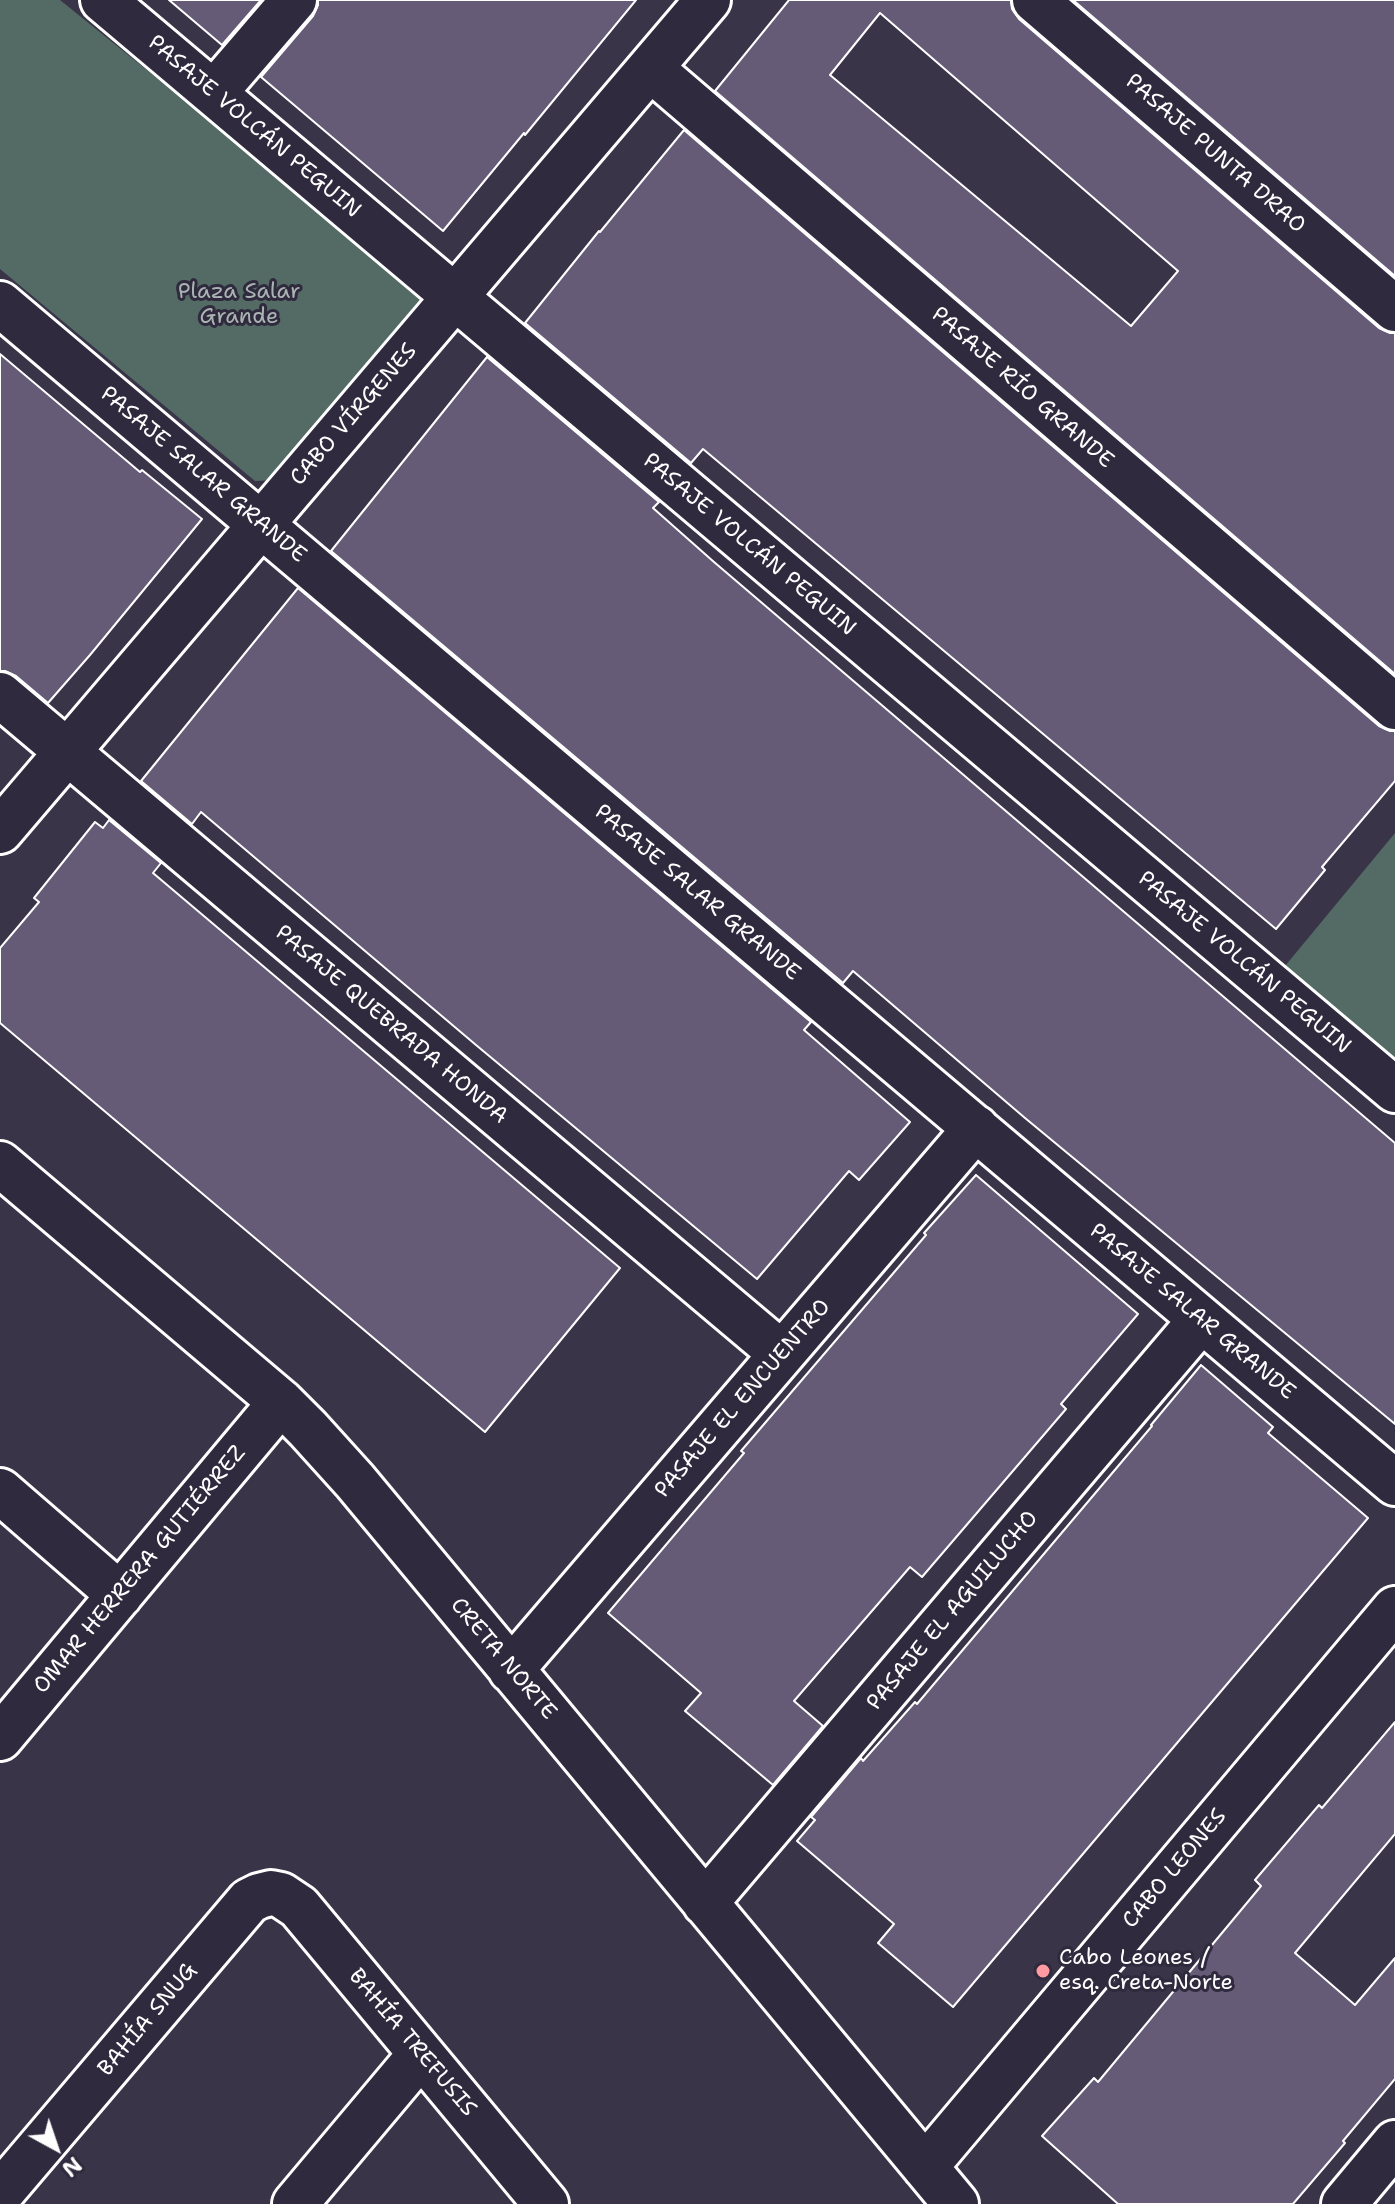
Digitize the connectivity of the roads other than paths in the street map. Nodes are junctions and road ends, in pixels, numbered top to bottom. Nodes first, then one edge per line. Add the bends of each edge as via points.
1 (103, 0) edge
2 (294, 0) edge
3 (708, 0) edge
4 (1035, 0) edge
5 (650, 68) junction
6 (214, 93) junction
7 (455, 297) junction
8 (0, 304) edge
9 (1395, 309) edge
10 (261, 524) junction
11 (0, 695) edge
12 (1395, 707) edge
13 (68, 752) junction
14 (0, 831) edge
15 (1395, 1090) edge
16 (976, 1128) junction
17 (0, 1164) edge
18 (1201, 1320) junction
19 (782, 1354) junction
20 (281, 1402) junction
21 (1395, 1483) edge
22 (0, 1491) edge
23 (120, 1595) junction
24 (1395, 1609) edge
25 (511, 1670) junction
26 (0, 1738) edge
27 (271, 1893) joint
28 (705, 1903) junction
29 (421, 2054) junction
30 (1395, 2143) edge
31 (925, 2167) junction
32 (0, 2194) edge
33 (295, 2204) edge
34 (546, 2204) edge
35 (956, 2204) edge
36 (1344, 2204) edge

1 - 6 street, PASAJE VOLCÁN PEGUIN
2 - 6 street
3 - 5 street, CABO VÍRGENES
4 - 9 street, PASAJE PUNTA DRAO
5 - 7 street, CABO VÍRGENES
5 - 12 street, PASAJE RÍO GRANDE
6 - 7 street, PASAJE VOLCÁN PEGUIN
7 - 10 street, CABO VÍRGENES
7 - 15 street, PASAJE VOLCÁN PEGUIN
8 - 10 street, PASAJE SALAR GRANDE
10 - 13 street, CABO VÍRGENES
10 - 16 street, PASAJE SALAR GRANDE
11 - 13 street, PASAJE QUEBRADA HONDA
13 - 14 street, CABO VÍRGENES
13 - 19 street, PASAJE QUEBRADA HONDA
16 - 18 street, PASAJE SALAR GRANDE
16 - 19 street, PASAJE EL ENCUENTRO
17 - 20 street, CRETA NORTE
18 - 21 street, PASAJE SALAR GRANDE
18 - 28 street, PASAJE EL AGUILUCHO
19 - 25 street, PASAJE EL ENCUENTRO
20 - 23 street, OMAR HERRERA GUTIÉRREZ
20 - 25 street, CRETA NORTE via 355,1481
22 - 23 street
23 - 26 street, OMAR HERRERA GUTIÉRREZ
24 - 31 street, CABO LEONES
25 - 28 street, CRETA NORTE
27 - 29 street, BAHÍA TREFUSIS via 299,1907
27 - 32 street, BAHÍA SNUG via 249,1901
28 - 31 street, CRETA NORTE
29 - 33 street
29 - 34 street, BAHÍA TREFUSIS
30 - 36 street
31 - 35 street, CRETA NORTE

